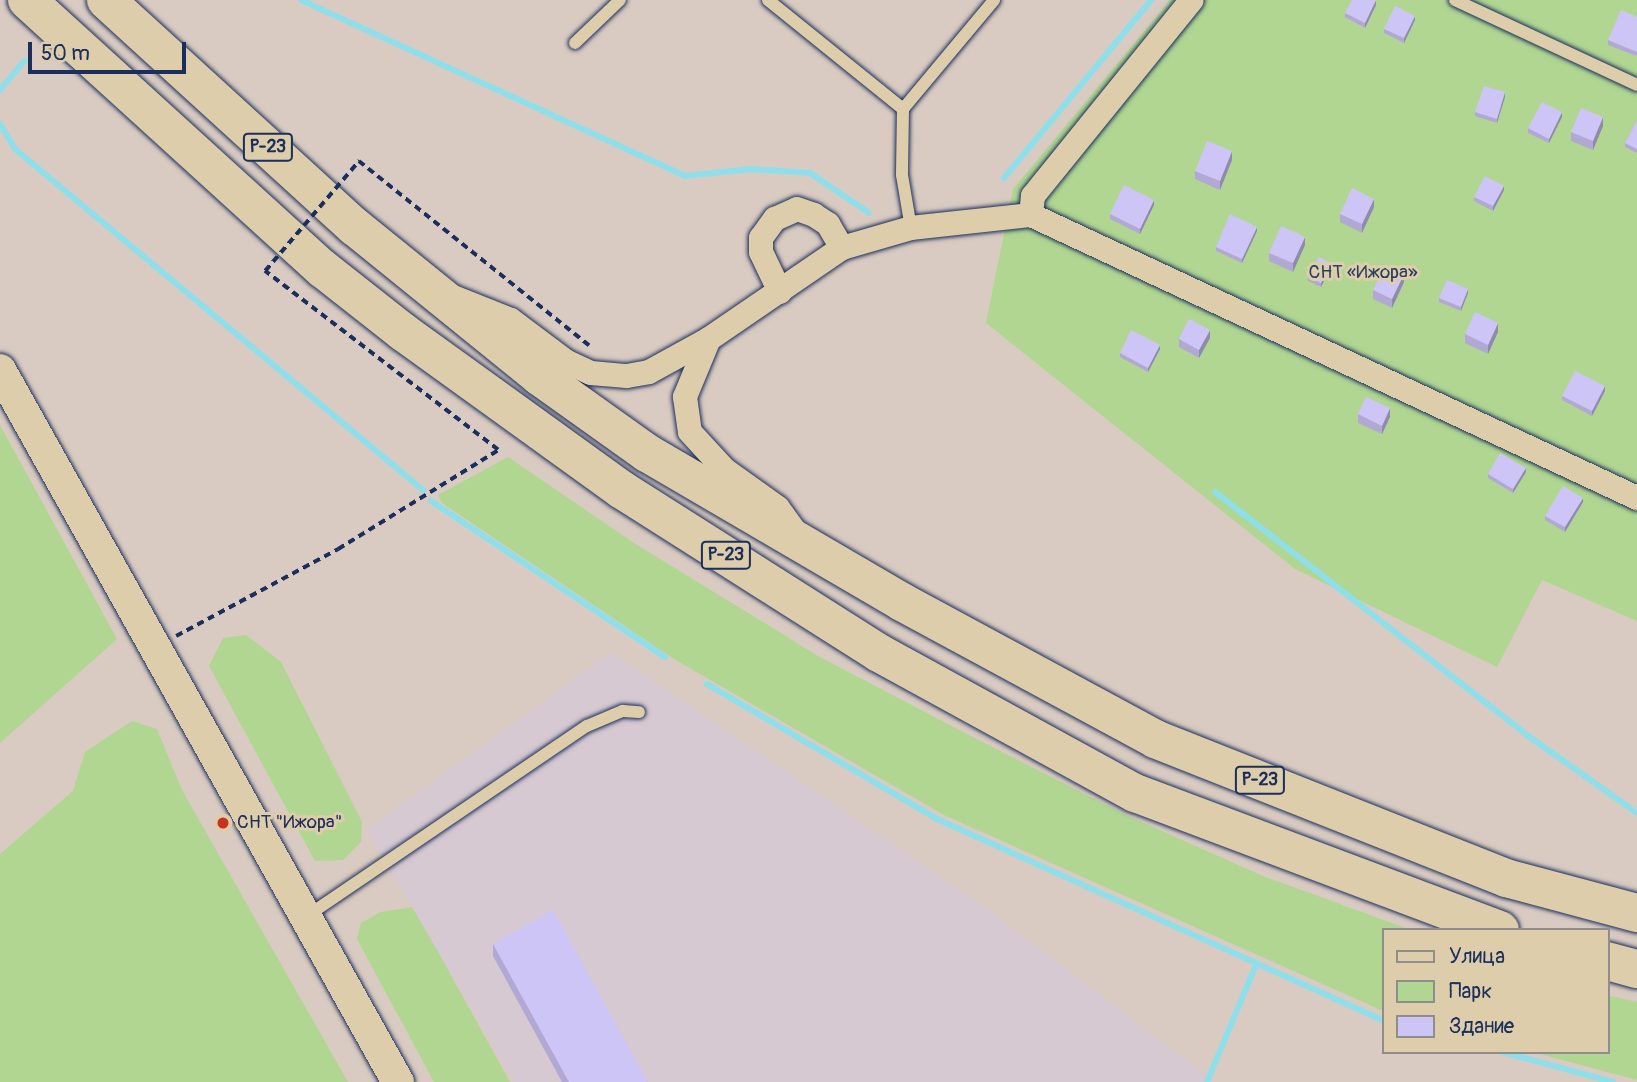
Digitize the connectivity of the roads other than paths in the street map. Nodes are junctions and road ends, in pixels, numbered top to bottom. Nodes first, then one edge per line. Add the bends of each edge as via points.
1 (27, 0) edge
2 (106, 0) edge
3 (620, 0) edge
4 (768, 0) edge
5 (994, 0) edge
6 (1192, 0) edge
7 (1455, 0) edge
8 (575, 43) dead end
9 (1637, 85) edge
10 (903, 109) junction
11 (1031, 215) junction
12 (911, 228) junction
13 (842, 248) junction
14 (433, 291) junction
15 (780, 292) junction
16 (709, 339) junction
17 (0, 370) edge
18 (1637, 498) edge
19 (806, 548) junction
20 (639, 712) dead end
21 (1637, 913) edge
22 (306, 916) junction
23 (1495, 928) edge
24 (1609, 962) edge
25 (1637, 969) edge
26 (398, 1082) edge

1 - 23 highway, Р-23 via 323,269 403,332 622,490 844,631 1135,793
2 - 14 highway, Р-23 via 355,227
3 - 8 lane
4 - 10 lane
5 - 10 lane
6 - 11 street via 1033,196
7 - 9 lane
10 - 12 lane via 902,175
11 - 12 street
11 - 18 street
12 - 13 street
13 - 15 street
13 - 15 street via 828,224 814,215 797,209 775,219 761,238 761,252
14 - 16 street via 511,320 566,362 600,374 649,372
14 - 19 highway, Р-23 via 539,376 647,453
15 - 16 street
16 - 19 street via 685,397 690,432 725,470 778,508
17 - 22 street
19 - 21 highway, Р-23 via 1155,739 1506,878
20 - 22 lane via 623,711 587,726
22 - 26 street
24 - 25 highway

